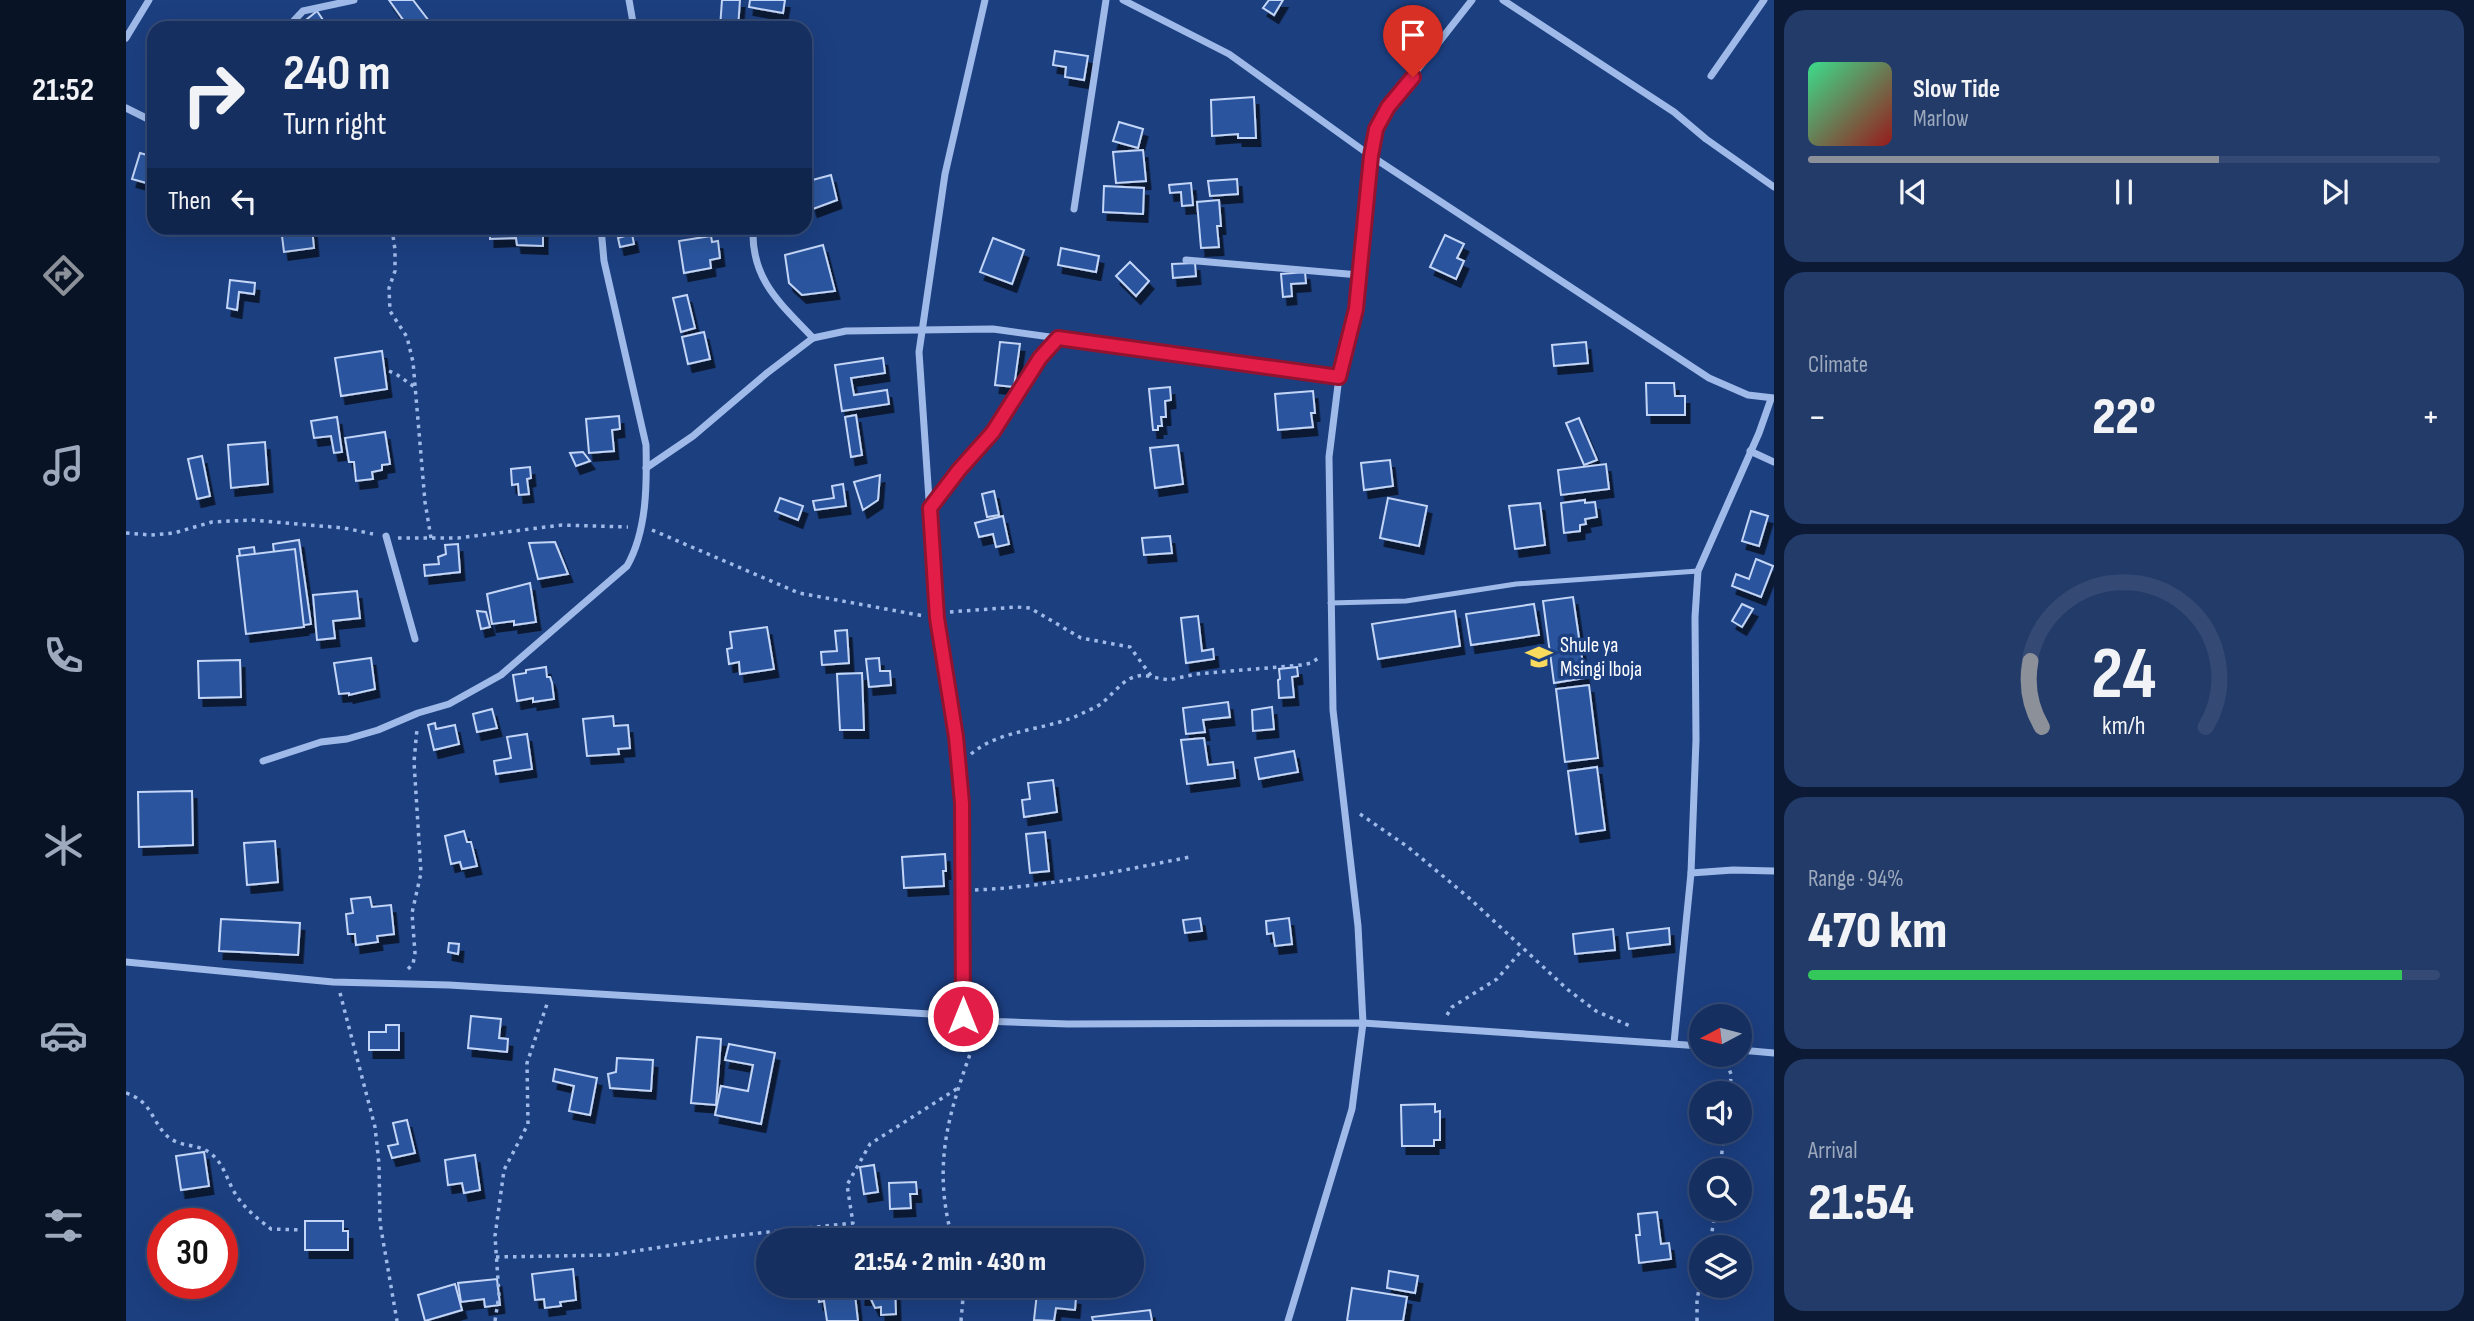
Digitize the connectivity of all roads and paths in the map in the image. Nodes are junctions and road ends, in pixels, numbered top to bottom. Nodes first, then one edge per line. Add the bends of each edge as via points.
1 (149, 0) edge
2 (354, 0) edge
3 (629, 0) edge
4 (985, 0) edge
5 (1106, 0) edge
6 (1123, 0) edge
7 (1472, 0) edge
8 (1503, 0) edge
9 (1765, 0) edge
10 (294, 21) edge
11 (633, 21) edge
12 (126, 38) edge
13 (1711, 76) dead end
14 (126, 108) edge
15 (147, 118) edge
16 (1371, 156) junction
17 (1774, 187) edge
18 (1074, 209) dead end
19 (393, 235) edge
20 (602, 235) edge
21 (755, 235) edge
22 (1186, 260) dead end
23 (1359, 275) junction
24 (922, 330) junction
25 (813, 338) junction
26 (1058, 338) junction
27 (389, 371) dead end
28 (1339, 377) junction
29 (416, 388) junction
30 (1772, 398) edge
31 (1750, 452) junction
32 (1774, 462) edge
33 (646, 468) junction
34 (930, 508) junction
35 (641, 528) junction
36 (126, 533) edge
37 (386, 536) junction
38 (431, 538) junction
39 (1698, 571) junction
40 (1330, 603) junction
41 (937, 616) junction
42 (415, 639) dead end
43 (1331, 651) junction
44 (1152, 677) junction
45 (418, 713) junction
46 (262, 761) dead end
47 (958, 764) junction
48 (1343, 802) junction
49 (1190, 857) dead end
50 (1774, 871) edge
51 (1691, 873) junction
52 (962, 891) junction
53 (1524, 949) junction
54 (126, 961) edge
55 (337, 982) junction
56 (390, 984) junction
57 (552, 991) junction
58 (963, 1016) junction
59 (981, 1021) junction
60 (1363, 1023) junction
61 (1438, 1028) junction
62 (1656, 1042) junction
63 (1674, 1043) junction
64 (1689, 1045) edge
65 (1752, 1052) edge
66 (1774, 1053) edge
67 (958, 1088) junction
68 (126, 1093) edge
69 (952, 1228) edge
70 (302, 1230) dead end
71 (496, 1257) junction
72 (963, 1298) edge
73 (1697, 1298) edge
74 (397, 1321) edge
75 (495, 1321) edge
76 (961, 1321) edge
77 (1288, 1321) edge
78 (1697, 1321) edge

1 - 12 street
2 - 10 street via 303,11
3 - 11 street
4 - 24 street via 945,174
5 - 18 street
6 - 16 street via 1229,54
7 - 16 street via 1388,107 1376,129
8 - 17 street via 1674,112
9 - 13 street
14 - 15 street
16 - 23 street
16 - 30 street via 1709,378 1748,395
19 - 29 path via 390,311 407,337
20 - 33 street via 646,444
21 - 25 street via 760,276
22 - 23 street
23 - 28 street via 1356,309
24 - 25 street via 846,331
24 - 26 street via 993,328
24 - 34 street via 919,352
25 - 33 street via 693,436
26 - 28 street
26 - 34 street via 993,432
27 - 29 path
28 - 40 street via 1329,457
29 - 38 path
30 - 31 street
31 - 32 street
31 - 39 street
33 - 35 street
34 - 41 street
35 - 38 path via 562,525
35 - 41 path via 799,593
35 - 45 street via 626,566 501,676 449,704
36 - 37 path via 174,533 212,522 251,520
37 - 38 path
37 - 42 street
39 - 40 lane via 1516,584 1406,601
39 - 51 street
40 - 43 street
41 - 44 path via 1030,608 1081,638 1130,647
41 - 47 street
43 - 44 path via 1302,665 1169,680
43 - 48 street
44 - 47 path via 1124,680 1102,703 1079,715 981,745
45 - 46 street via 378,730
45 - 56 path via 414,762 421,873 412,913 415,953 413,964
47 - 52 street
48 - 53 path via 1408,847
48 - 60 street via 1358,926
49 - 52 path via 1070,880
50 - 51 street
51 - 63 street
52 - 58 street
53 - 61 path via 1497,979 1451,1007
53 - 62 path via 1596,1010
54 - 55 street
55 - 56 street
55 - 74 path via 375,1127 380,1223
56 - 57 street
57 - 58 street
57 - 71 path via 527,1063 527,1124 505,1170
58 - 59 street
59 - 60 street
59 - 67 path
60 - 61 street
60 - 77 street via 1352,1109
61 - 62 street
62 - 63 street
63 - 64 street
65 - 66 street
67 - 69 path via 943,1158
67 - 71 path via 870,1144 847,1185 853,1223 610,1255
68 - 70 path via 146,1104 165,1135 177,1144 208,1151 218,1160 236,1195 271,1230
71 - 75 path via 499,1295
72 - 76 path
73 - 78 path

